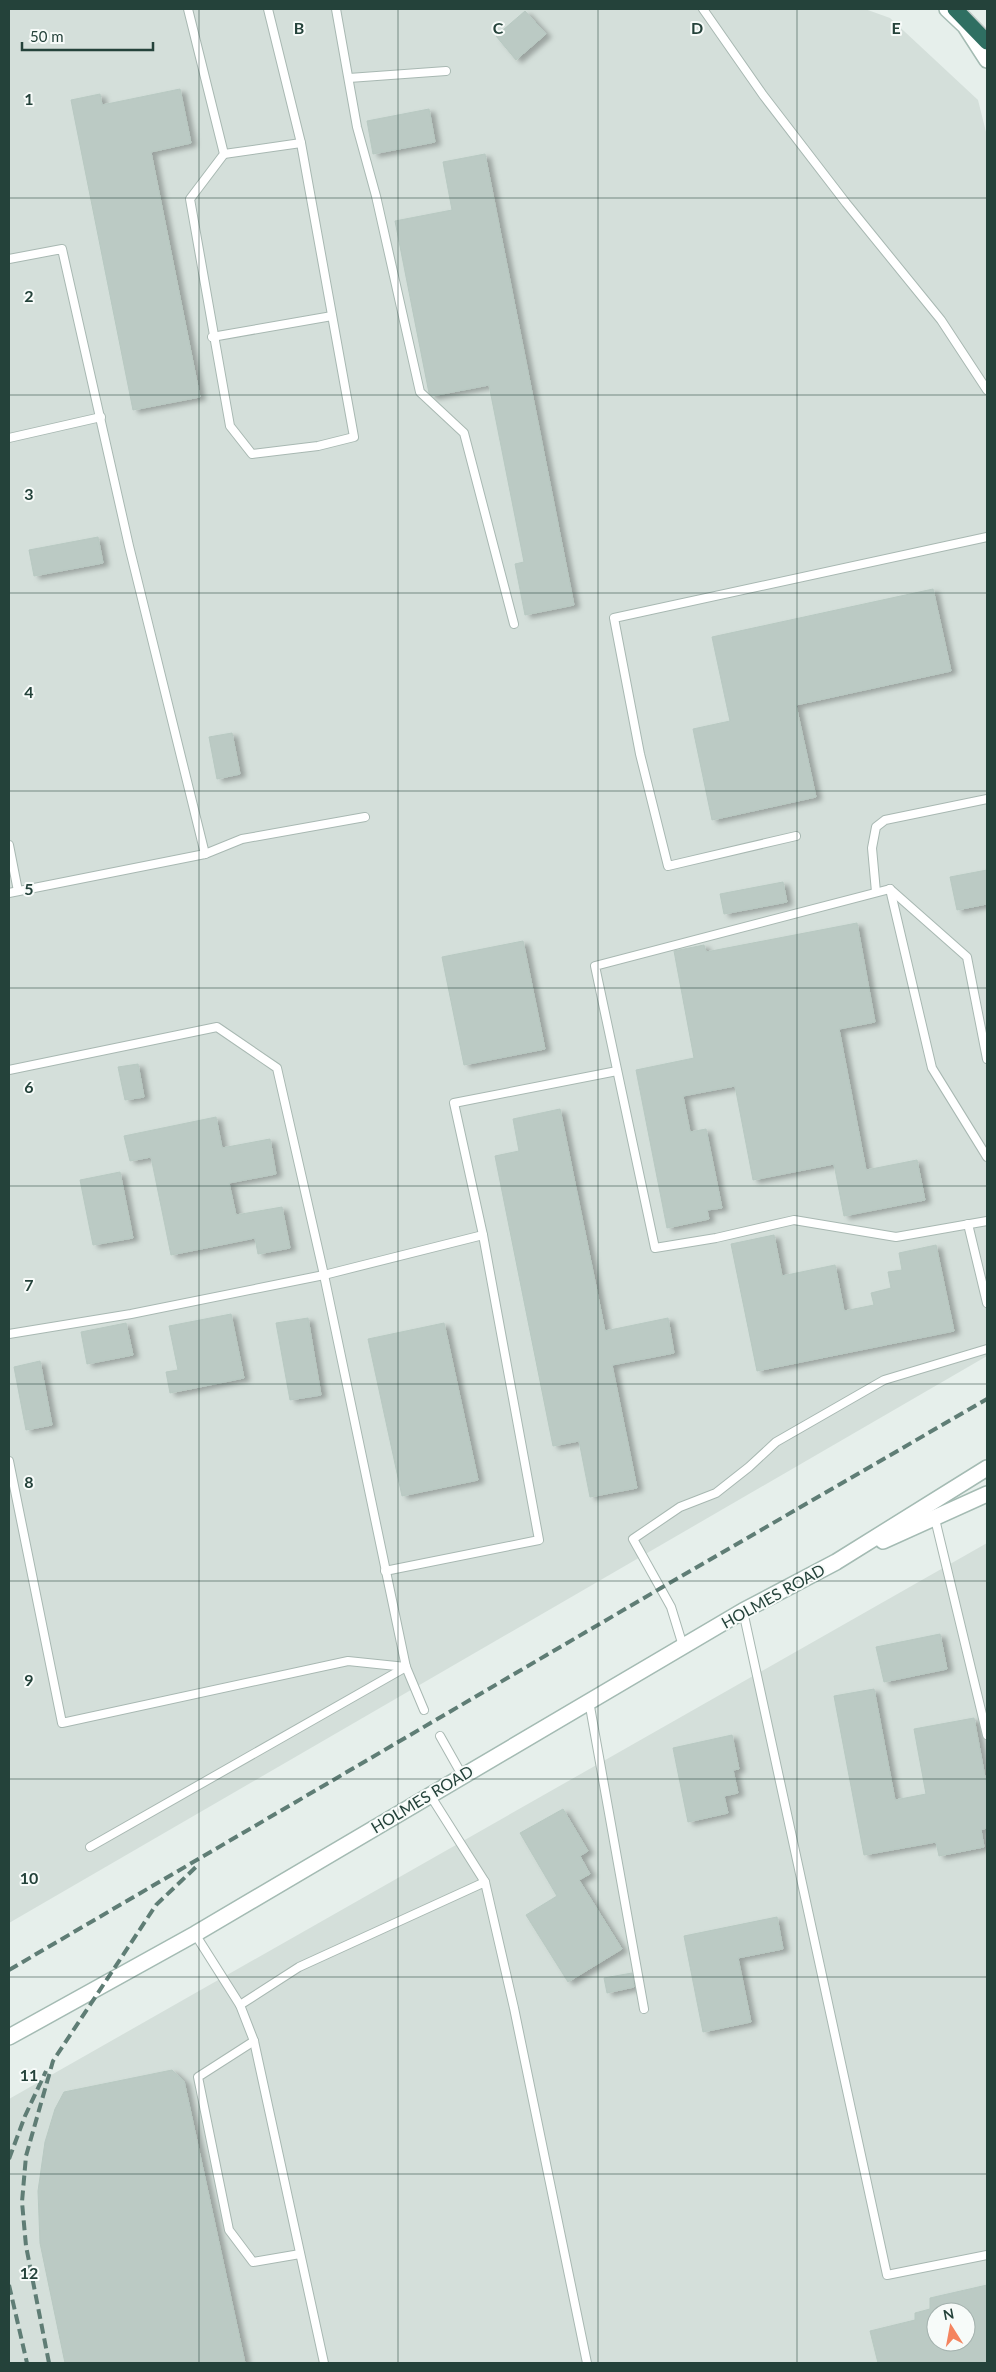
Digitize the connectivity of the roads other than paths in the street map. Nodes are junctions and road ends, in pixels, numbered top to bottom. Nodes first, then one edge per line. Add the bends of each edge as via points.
1 (188, 9) edge
2 (268, 9) edge
3 (336, 9) edge
4 (703, 9) edge
5 (947, 9) edge
6 (955, 9) edge
7 (987, 42) edge
8 (987, 60) edge
9 (446, 71) dead end
10 (349, 78) junction
11 (301, 144) junction
12 (224, 154) junction
13 (9, 259) edge
14 (332, 316) junction
15 (212, 337) junction
16 (987, 390) edge
17 (101, 417) junction
18 (9, 438) edge
19 (987, 537) edge
20 (514, 624) dead end
21 (987, 799) edge
22 (365, 817) dead end
23 (796, 836) dead end
24 (9, 845) edge
25 (205, 854) junction
26 (890, 889) junction
27 (18, 891) junction
28 (876, 892) junction
29 (9, 893) edge
30 (987, 1059) edge
31 (9, 1070) edge
32 (617, 1070) junction
33 (987, 1157) edge
34 (987, 1221) edge
35 (968, 1224) junction
36 (483, 1235) junction
37 (324, 1275) junction
38 (987, 1302) edge
39 (9, 1334) edge
40 (987, 1349) edge
41 (9, 1462) edge
42 (987, 1468) edge
43 (987, 1494) edge
44 (935, 1519) junction
45 (836, 1562) junction
46 (385, 1571) junction
47 (743, 1611) junction
48 (683, 1646) junction
49 (406, 1668) junction
50 (589, 1701) junction
51 (424, 1710) dead end
52 (987, 1735) edge
53 (440, 1736) dead end
54 (462, 1775) junction
55 (430, 1795) junction
56 (90, 1848) dead end
57 (484, 1882) junction
58 (195, 1934) junction
59 (240, 2005) junction
60 (644, 2009) dead end
61 (9, 2037) edge
62 (254, 2041) junction
63 (300, 2254) junction
64 (987, 2255) edge
65 (324, 2363) edge
66 (587, 2363) edge

1 - 12 lane
2 - 11 lane
3 - 10 lane
4 - 16 lane via 793,134 941,320
5 - 8 main road via 965,26
6 - 7 highway
9 - 10 lane
10 - 20 lane via 357,127 376,196 420,392 464,433
11 - 12 lane
11 - 14 lane
12 - 15 lane via 190,199
13 - 17 lane via 62,249
14 - 15 lane
14 - 15 lane via 354,437 318,446 252,454 230,426
17 - 18 lane
17 - 25 lane via 129,546
19 - 23 lane via 614,618 640,754 668,866
21 - 28 lane via 885,820 876,827 872,848
22 - 25 lane via 242,839
24 - 27 lane
25 - 27 lane
26 - 28 lane
26 - 30 lane via 968,957
26 - 33 lane via 932,1068
27 - 29 lane
28 - 32 lane via 594,966
31 - 37 lane via 218,1027 277,1068
32 - 35 lane via 656,1248 794,1220 896,1237
32 - 36 lane via 454,1102
34 - 35 lane
35 - 38 lane
36 - 37 lane
36 - 46 lane via 539,1540
37 - 39 lane via 131,1314
37 - 46 lane
40 - 48 lane via 884,1380 776,1442 716,1493 680,1508 633,1539 668,1601
41 - 49 lane via 62,1723 348,1661
42 - 45 main road, HOLMES ROAD
43 - 44 main road, HOLMES ROAD
44 - 45 main road, HOLMES ROAD
44 - 52 lane
45 - 47 main road, HOLMES ROAD
46 - 49 lane
47 - 48 main road, HOLMES ROAD
47 - 64 lane via 887,2275
48 - 50 main road, HOLMES ROAD
49 - 51 lane
49 - 56 lane
50 - 54 main road, HOLMES ROAD
50 - 60 lane
53 - 54 lane
54 - 55 main road, HOLMES ROAD
55 - 57 lane
55 - 58 main road, HOLMES ROAD
57 - 59 lane via 299,1967
57 - 66 lane via 514,2008
58 - 59 lane
58 - 61 main road, HOLMES ROAD
59 - 62 lane
62 - 63 lane
62 - 63 lane via 198,2077 229,2230 253,2262
63 - 65 lane

